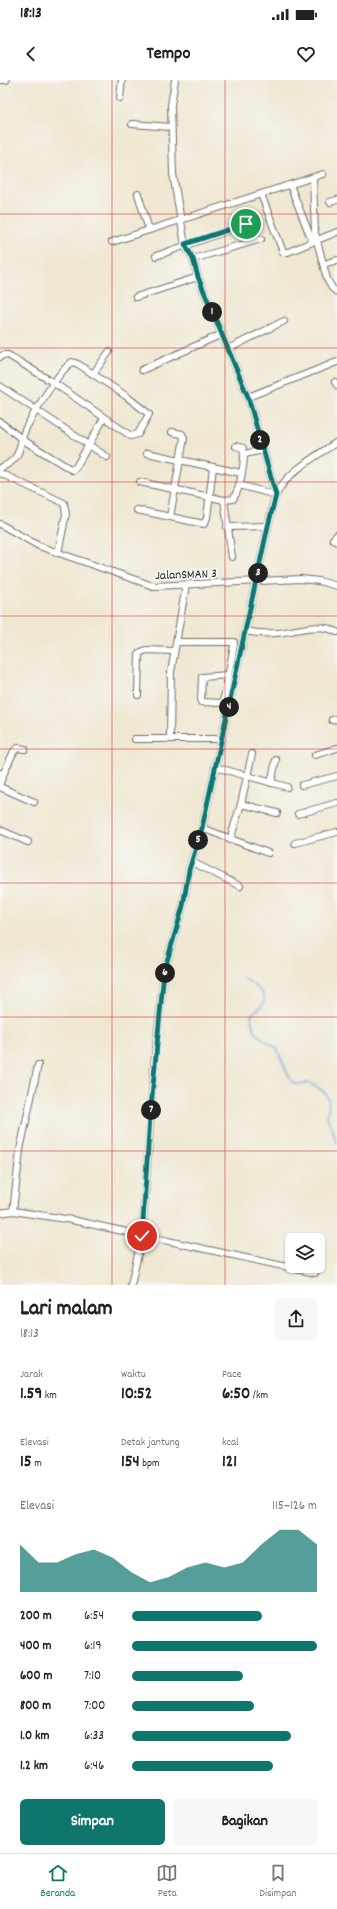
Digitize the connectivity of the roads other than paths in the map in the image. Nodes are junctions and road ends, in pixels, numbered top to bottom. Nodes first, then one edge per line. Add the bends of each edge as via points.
1 (0, 80) edge
2 (6, 80) edge
3 (122, 80) edge
4 (175, 80) edge
5 (120, 98) dead end
6 (132, 124) dead end
7 (171, 127) junction
8 (323, 174) dead end
9 (313, 179) junction
10 (290, 185) junction
11 (138, 194) dead end
12 (261, 194) junction
13 (337, 200) edge
14 (330, 202) dead end
15 (180, 220) junction
16 (246, 224) dead end
17 (149, 230) junction
18 (337, 232) edge
19 (261, 239) dead end
20 (314, 240) junction
21 (112, 242) dead end
22 (185, 244) junction
23 (156, 256) dead end
24 (193, 259) junction
25 (337, 260) edge
26 (324, 264) junction
27 (198, 277) junction
28 (337, 292) edge
29 (136, 298) dead end
30 (284, 321) dead end
31 (222, 334) junction
32 (228, 349) junction
33 (109, 352) dead end
34 (0, 358) edge
35 (337, 362) edge
36 (142, 370) dead end
37 (93, 374) junction
38 (54, 383) junction
39 (0, 386) edge
40 (248, 397) junction
41 (37, 410) junction
42 (104, 418) junction
43 (0, 422) edge
44 (172, 432) dead end
45 (23, 440) junction
46 (337, 442) edge
47 (89, 444) junction
48 (236, 446) dead end
49 (263, 450) junction
50 (147, 453) dead end
51 (245, 454) junction
52 (107, 457) dead end
53 (180, 460) junction
54 (213, 466) junction
55 (0, 468) edge
56 (0, 473) edge
57 (241, 473) junction
58 (140, 482) dead end
59 (239, 485) junction
60 (175, 490) junction
61 (276, 495) junction
62 (209, 496) junction
63 (224, 500) junction
64 (136, 510) dead end
65 (170, 517) junction
66 (0, 524) edge
67 (268, 526) junction
68 (227, 527) junction
69 (337, 535) edge
70 (337, 542) edge
71 (58, 553) junction
72 (232, 557) dead end
73 (256, 582) junction
74 (186, 585) junction
75 (337, 586) edge
76 (245, 631) junction
77 (337, 632) edge
78 (177, 642) junction
79 (174, 651) junction
80 (228, 675) junction
81 (138, 695) dead end
82 (170, 738) junction
83 (136, 739) dead end
84 (222, 740) junction
85 (337, 748) edge
86 (25, 749) dead end
87 (252, 754) dead end
88 (315, 755) dead end
89 (276, 760) dead end
90 (215, 768) junction
91 (2, 774) edge
92 (246, 776) junction
93 (337, 776) edge
94 (0, 783) edge
95 (271, 783) junction
96 (302, 785) dead end
97 (0, 787) edge
98 (287, 787) dead end
99 (34, 802) dead end
100 (337, 803) edge
101 (241, 804) junction
102 (277, 813) dead end
103 (298, 814) dead end
104 (202, 828) junction
105 (0, 830) edge
106 (337, 832) edge
107 (230, 840) junction
108 (28, 842) dead end
109 (295, 843) dead end
110 (268, 853) dead end
111 (192, 862) junction
112 (240, 886) dead end
113 (38, 1066) dead end
114 (13, 1211) junction
115 (0, 1213) edge
116 (142, 1236) junction
117 (285, 1267) edge
118 (131, 1285) edge

1 - 2 street
3 - 5 street
4 - 7 street
6 - 7 street
7 - 15 street via 173,174
8 - 9 street
9 - 10 street
9 - 20 street
10 - 12 street
10 - 20 street
11 - 17 street
12 - 15 street
12 - 20 street via 281,250 288,252
13 - 14 street
15 - 17 street
15 - 22 street
16 - 22 street
17 - 21 street
18 - 20 street
19 - 24 street
20 - 26 street
22 - 23 street
22 - 24 street
24 - 27 street
25 - 26 street
26 - 28 street via 329,282
27 - 29 street
27 - 31 street
30 - 32 street
31 - 32 street
31 - 36 street
32 - 40 street
33 - 37 street
34 - 38 street via 8,355
35 - 40 street
37 - 38 street via 72,362
37 - 42 street via 149,414 138,434 133,437
38 - 41 street
38 - 42 street
39 - 41 street
40 - 49 street
41 - 45 street via 26,427
41 - 47 street
42 - 47 street
43 - 45 street
44 - 53 street via 184,436
45 - 47 street via 72,470
45 - 55 street via 19,454
46 - 61 street via 290,476
47 - 52 street
48 - 51 street via 243,448
49 - 51 street
49 - 61 street
50 - 53 street
51 - 57 street
53 - 54 street
53 - 60 street
54 - 57 street
54 - 62 street
56 - 71 street via 64,504 66,514
57 - 59 street
58 - 60 street
59 - 61 street
59 - 63 street via 233,499
60 - 62 street
60 - 65 street
61 - 67 street
62 - 63 street
62 - 65 street via 204,524
63 - 68 street
64 - 65 street
66 - 71 street, JalanSMAN 3 via 39,546
67 - 68 street
67 - 73 street
68 - 72 street
69 - 70 street via 333,540
71 - 74 street, JalanSMAN 3 via 149,585
73 - 74 street, JalanSMAN 3
73 - 75 street, JalanSMAN 3 via 310,579
73 - 76 street
74 - 78 street
76 - 77 street via 276,634 325,628
76 - 84 street
78 - 79 street
78 - 80 street via 234,642
79 - 81 street via 146,650 139,653
79 - 82 street via 171,672
80 - 80 street via 223,703 201,702 202,677
82 - 83 street
82 - 84 street
84 - 90 street
85 - 88 street
86 - 91 street via 18,748 14,751
87 - 92 street
89 - 95 street
90 - 92 street
90 - 104 street
91 - 94 street
92 - 95 street
92 - 101 street
93 - 96 street
95 - 98 street
97 - 99 street
100 - 103 street
101 - 102 street
101 - 107 street
104 - 107 street
104 - 111 street
105 - 108 street
106 - 109 street
107 - 110 street
111 - 112 street
111 - 116 street via 163,982 152,1089
113 - 114 street via 20,1150
114 - 115 street
114 - 116 street via 72,1220
116 - 117 street
116 - 118 street

